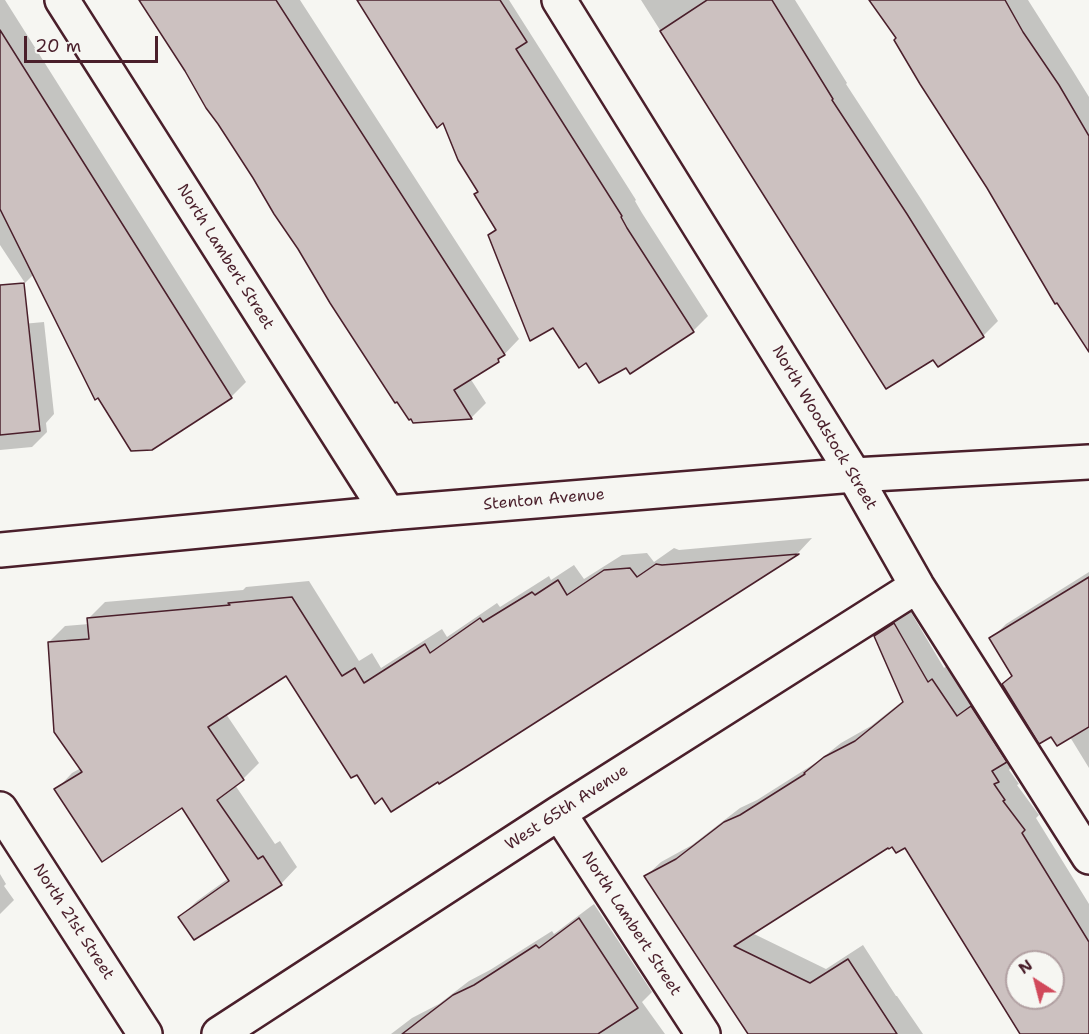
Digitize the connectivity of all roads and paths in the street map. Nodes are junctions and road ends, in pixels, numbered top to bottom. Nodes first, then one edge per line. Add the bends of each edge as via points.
1 (62, 0) edge
2 (559, 0) edge
3 (1089, 462) edge
4 (854, 475) junction
5 (388, 513) junction
6 (0, 550) edge
7 (917, 586) junction
8 (0, 809) edge
9 (559, 813) junction
10 (1089, 857) edge
11 (145, 1034) edge
12 (219, 1034) edge
13 (703, 1034) edge

1 - 5 street, North Lambert Street
2 - 4 street, North Woodstock Street
3 - 4 street, Stenton Avenue
4 - 5 street, Stenton Avenue
4 - 7 street, North Woodstock Street
5 - 6 street, Stenton Avenue
7 - 9 street, West 65th Avenue
7 - 10 street, North Woodstock Street
8 - 11 street, North 21st Street
9 - 12 street, West 65th Avenue
9 - 13 street, North Lambert Street

